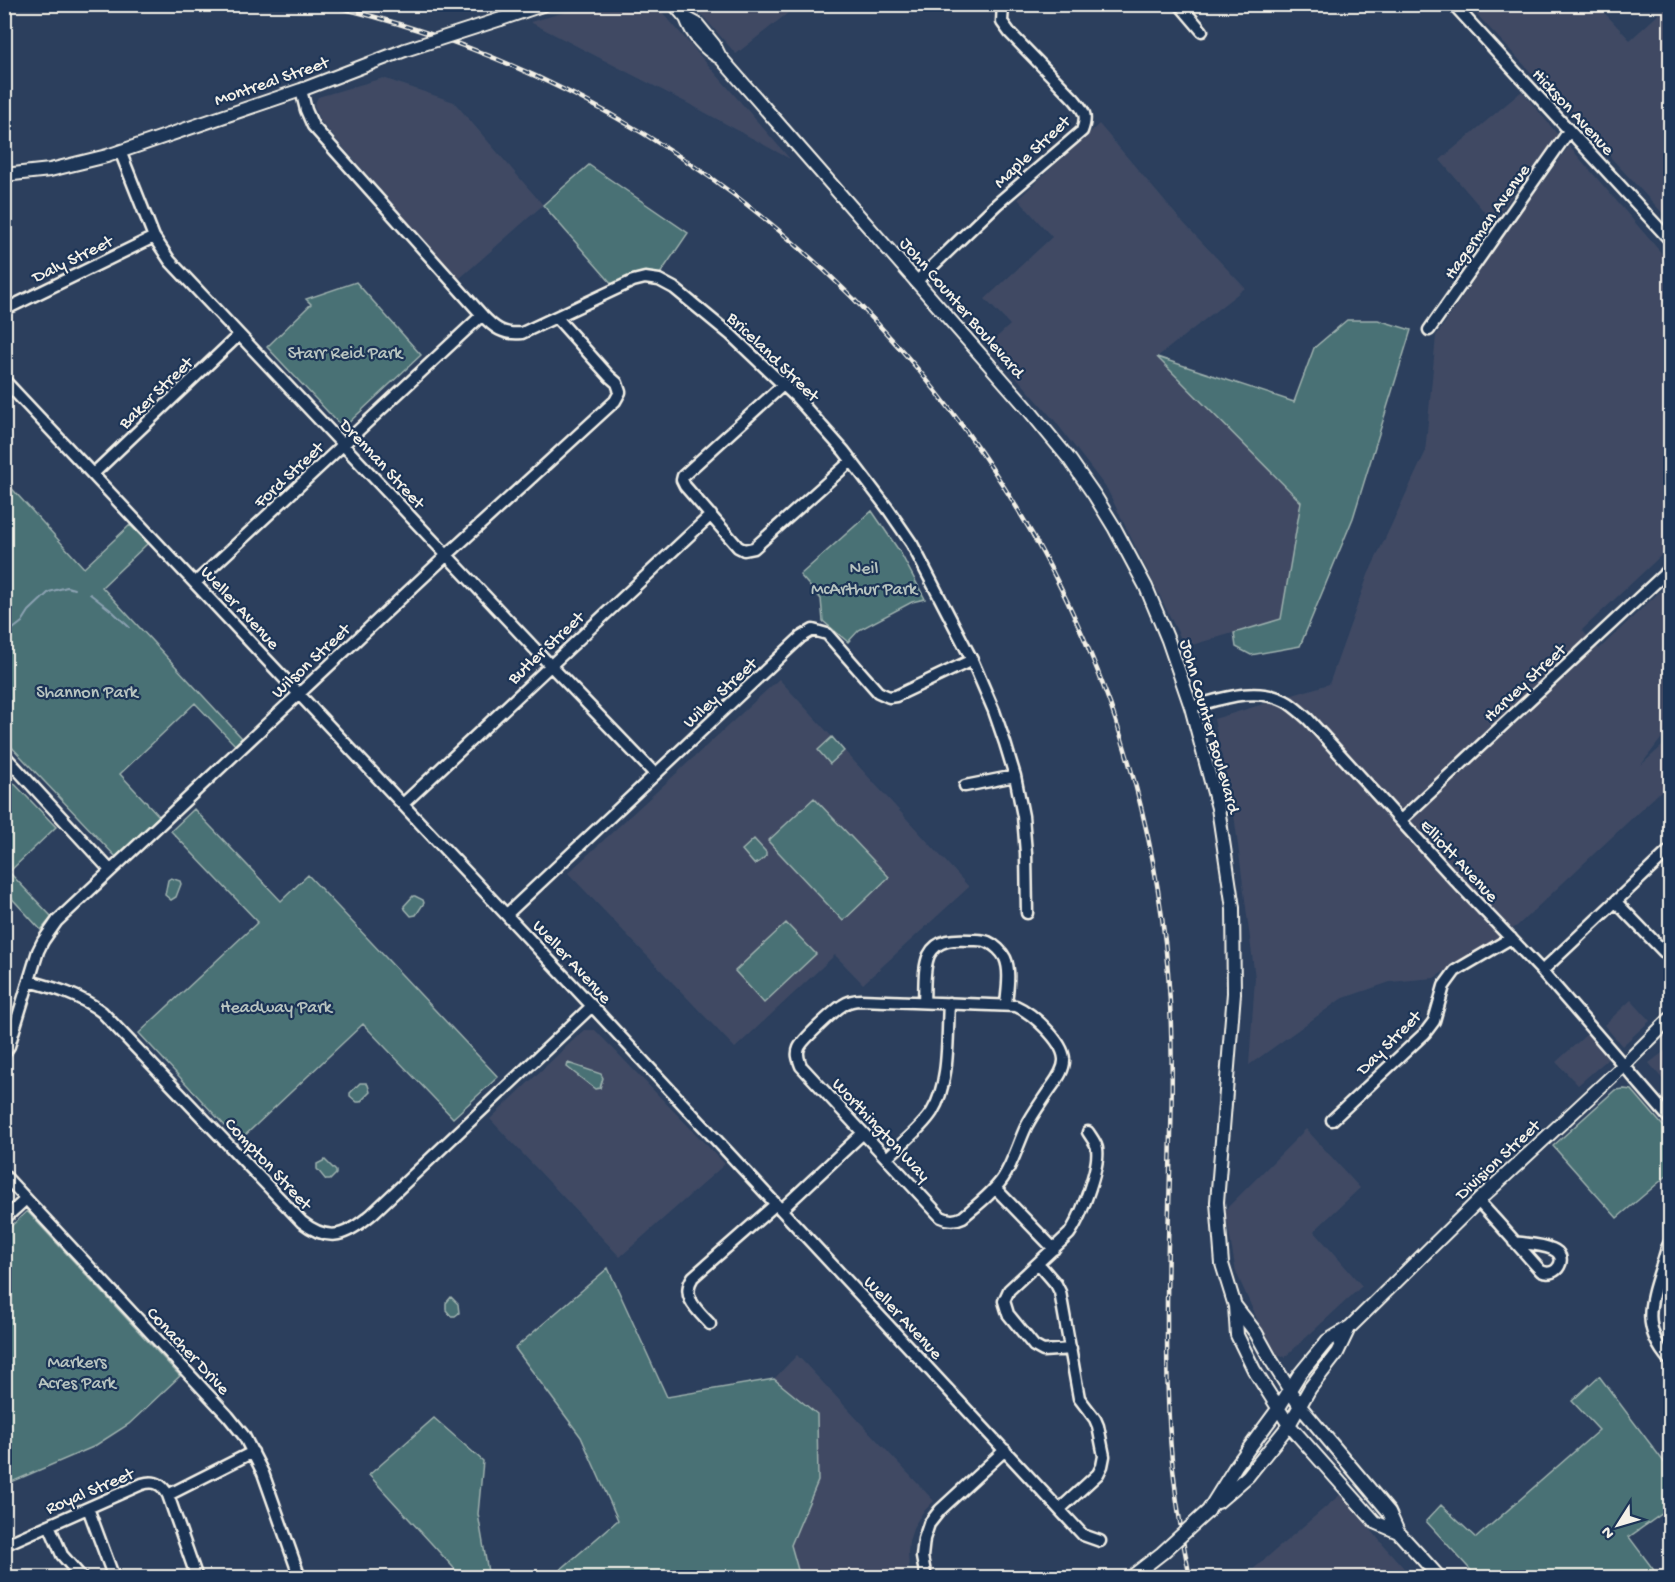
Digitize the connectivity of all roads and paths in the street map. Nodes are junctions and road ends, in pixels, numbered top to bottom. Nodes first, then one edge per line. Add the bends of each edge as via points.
1 (545, 4) edge
2 (674, 4) edge
3 (1003, 4) edge
4 (1179, 4) edge
5 (1453, 4) edge
6 (1202, 31) dead end
7 (301, 90) junction
8 (1569, 131) junction
9 (120, 151) junction
10 (4, 175) edge
11 (154, 237) junction
12 (1671, 240) edge
13 (916, 282) junction
14 (4, 310) edge
15 (482, 315) junction
16 (557, 318) junction
17 (1429, 330) dead end
18 (239, 335) junction
19 (4, 380) edge
20 (784, 384) junction
21 (343, 445) junction
22 (851, 461) junction
23 (93, 474) junction
24 (711, 515) junction
25 (447, 555) junction
26 (1671, 568) edge
27 (195, 583) junction
28 (972, 660) junction
29 (550, 665) junction
30 (299, 693) junction
31 (1191, 707) junction
32 (4, 755) edge
33 (655, 774) junction
34 (1014, 776) junction
35 (964, 786) dead end
36 (403, 804) junction
37 (1401, 820) junction
38 (1671, 850) edge
39 (110, 870) junction
40 (1616, 902) junction
41 (1027, 913) dead end
42 (507, 914) junction
43 (1511, 938) junction
44 (1671, 958) edge
45 (1542, 971) junction
46 (29, 981) junction
47 (924, 1002) junction
48 (949, 1003) junction
49 (1006, 1005) junction
50 (592, 1006) junction
51 (1671, 1019) edge
52 (4, 1054) edge
53 (1624, 1065) junction
54 (1671, 1119) edge
55 (1332, 1120) dead end
56 (1088, 1132) dead end
57 (863, 1133) junction
58 (887, 1158) junction
59 (4, 1175) edge
60 (995, 1188) junction
61 (26, 1199) junction
62 (1478, 1201) junction
63 (779, 1207) junction
64 (4, 1219) edge
65 (1515, 1242) dead end
66 (1671, 1242) edge
67 (1054, 1249) junction
68 (1038, 1263) junction
69 (1235, 1306) junction
70 (710, 1324) dead end
71 (1350, 1327) junction
72 (1071, 1349) junction
73 (1671, 1361) edge
74 (1289, 1390) junction
75 (1299, 1405) junction
76 (1278, 1409) junction
77 (1288, 1425) junction
78 (1005, 1450) junction
79 (253, 1452) junction
80 (168, 1495) junction
81 (88, 1508) junction
82 (1060, 1509) junction
83 (1208, 1511) junction
84 (49, 1525) junction
85 (1398, 1532) junction
86 (1100, 1542) dead end
87 (4, 1545) edge
88 (922, 1576) edge
89 (82, 1578) edge
90 (114, 1578) edge
91 (196, 1578) edge
92 (300, 1578) edge
93 (1130, 1578) edge
94 (1440, 1578) edge

1 - 7 main road, Montreal Street, bridge via 405,50
2 - 13 main road, John Counter Boulevard via 709,52 720,57
3 - 13 street, Maple Street via 1002,22 1074,99 1086,120 1082,131 997,204
4 - 6 street
5 - 8 street, Hickson Avenue
7 - 9 main road, Montreal Street
7 - 15 street, Briceland Street via 313,126
8 - 12 street, Hickson Avenue
8 - 17 street, Hagerman Avenue
9 - 10 main road, Montreal Street via 50,170
9 - 11 street, Drennan Street
11 - 14 street, Daly Street
11 - 18 street, Drennan Street via 170,261
13 - 31 main road, John Counter Boulevard via 1028,409 1095,496 1146,587
15 - 16 street, Briceland Street via 498,330 513,334
15 - 21 street, Ford Street
16 - 20 street, Briceland Street via 633,281 659,280 731,335
16 - 25 street, Wilson Street via 617,383 620,392
18 - 21 street, Drennan Street
18 - 23 street, Baker Street
19 - 23 street, Weller Avenue
20 - 22 street, Briceland Street
20 - 24 street via 683,476 685,486
21 - 25 street, Drennan Street
21 - 27 street, Ford Street
22 - 24 street via 750,550 738,547
22 - 28 street, Briceland Street via 912,544
23 - 27 street, Weller Avenue
24 - 29 street, Butler Street
25 - 29 street, Drennan Street
25 - 30 street, Wilson Street
26 - 37 street, Harvey Street
27 - 30 street, Weller Avenue
28 - 33 street, Wiley Street via 889,698 878,692 827,634 813,630
28 - 34 street, Briceland Street via 994,711
29 - 33 street, Drennan Street
29 - 36 street, Butler Street
30 - 36 street, Weller Avenue
30 - 39 street, Wilson Street
31 - 37 street, Elliott Avenue via 1237,694 1285,701 1308,719
31 - 69 main road, John Counter Boulevard via 1218,808 1233,908 1234,993 1217,1202 1222,1264
32 - 39 street
33 - 42 street, Wiley Street
34 - 35 street
34 - 41 street, Briceland Street via 1023,816
36 - 42 street, Weller Avenue
37 - 43 street, Elliott Avenue
38 - 40 street
39 - 46 street, Wilson Street via 49,930
40 - 44 street
40 - 45 street
42 - 50 street, Weller Avenue
43 - 45 street, Elliott Avenue
43 - 55 street, Day Street via 1455,971 1444,986 1434,1021 1425,1033
45 - 53 street, Elliott Avenue
46 - 50 street, Compton Street via 74,995 102,1012 302,1222 314,1231 333,1235 358,1226 372,1214
46 - 52 street, Wilson Street
47 - 48 street, Worthington Way
47 - 49 street via 928,958 935,947 953,939 983,940 1004,958
47 - 57 street, Worthington Way via 850,1001 799,1048 801,1066
48 - 49 street, Worthington Way
48 - 58 street via 944,1079 937,1102 923,1124
49 - 60 street, Worthington Way via 1025,1010 1046,1029 1062,1049 1064,1065 1030,1118 1004,1177
50 - 63 street, Weller Avenue
51 - 53 main road, Division Street
53 - 54 street, Elliott Avenue
53 - 62 main road, Division Street
56 - 67 street via 1098,1148 1094,1177 1075,1227
57 - 58 street, Worthington Way
57 - 63 street
58 - 60 street, Worthington Way via 946,1220 963,1217
59 - 61 street, Conacher Drive
60 - 67 street
61 - 64 street
61 - 79 street, Conacher Drive via 228,1416
62 - 65 street
62 - 71 main road, Division Street
63 - 70 street via 689,1282 688,1298
63 - 78 street, Weller Avenue
66 - 73 street via 1650,1317 1654,1339
67 - 68 street
68 - 72 street via 1060,1292
68 - 72 street via 1009,1290 1004,1301 1008,1314 1034,1346 1043,1351
69 - 74 main road via 1256,1333
69 - 76 main road via 1237,1335
71 - 74 main road, Division Street via 1327,1341
71 - 75 main road, Division Street via 1337,1353
72 - 82 street via 1078,1398 1095,1419 1104,1456 1098,1474
74 - 75 main road
74 - 76 main road, Division Street
75 - 77 main road, Division Street
75 - 85 main road via 1389,1512
76 - 77 main road
76 - 83 main road, Division Street
77 - 83 main road, Division Street via 1248,1476
77 - 85 main road via 1375,1522
78 - 82 street, Weller Avenue
78 - 88 street via 929,1524
79 - 80 street
79 - 92 street, Conacher Drive
80 - 81 street, Royal Street via 160,1484 149,1482
80 - 91 street
81 - 84 street, Royal Street
81 - 90 street
82 - 86 street, Weller Avenue via 1083,1535
83 - 93 main road, Division Street, bridge
84 - 87 street, Royal Street
84 - 89 street via 62,1555
85 - 94 main road

